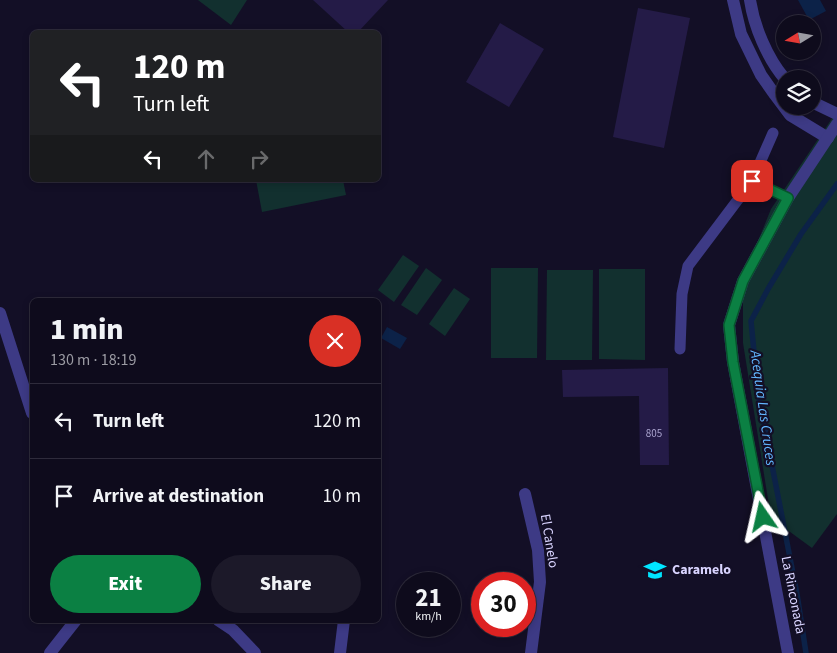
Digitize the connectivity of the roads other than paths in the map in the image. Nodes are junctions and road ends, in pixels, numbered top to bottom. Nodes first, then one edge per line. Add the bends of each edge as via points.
1 (733, 0) edge
2 (750, 0) edge
3 (779, 70) edge
4 (821, 106) edge
5 (837, 114) edge
6 (837, 124) edge
7 (773, 133) dead end
8 (828, 138) junction
9 (752, 181) junction
10 (788, 198) junction
11 (0, 313) edge
12 (680, 349) dead end
13 (30, 407) edge
14 (525, 494) dead end
15 (222, 623) edge
16 (344, 623) edge
17 (65, 626) edge
18 (50, 653) edge
19 (255, 653) edge
20 (340, 653) edge
21 (531, 653) edge
22 (788, 653) edge

1 - 8 street via 741,34 775,96 790,115
2 - 3 street via 765,47
4 - 5 street
6 - 8 street, La Rinconada
7 - 9 lane
8 - 10 street, La Rinconada
9 - 10 lane
9 - 12 lane via 688,266 682,294
10 - 22 street, La Rinconada via 743,281 729,325 733,362
11 - 13 street
14 - 21 street, El Canelo via 538,550 540,582
15 - 19 street
16 - 20 street
17 - 18 street

